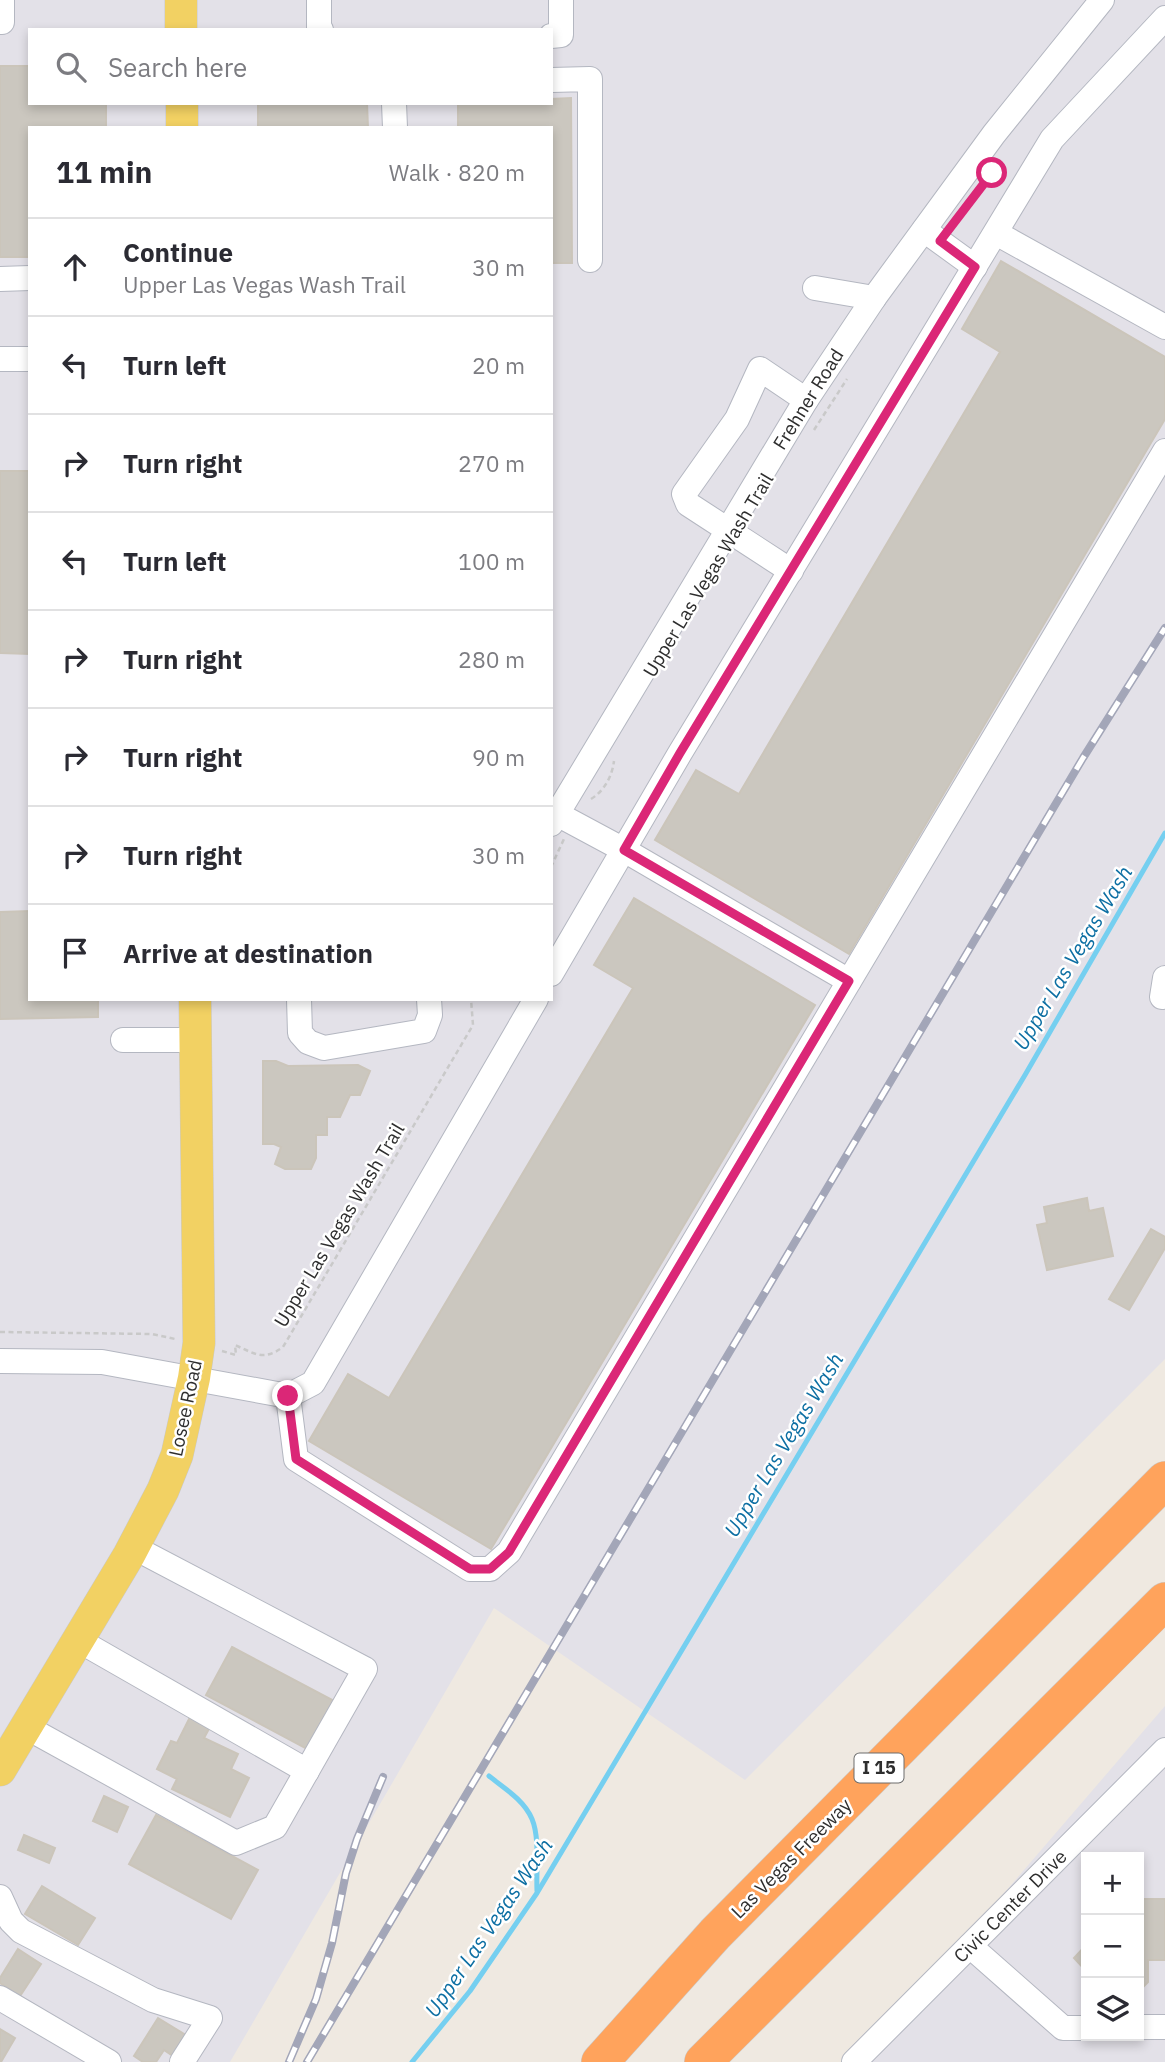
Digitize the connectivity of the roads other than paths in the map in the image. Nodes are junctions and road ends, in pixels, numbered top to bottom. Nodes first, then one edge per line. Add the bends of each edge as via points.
1 (2, 0) edge
2 (181, 0) edge
3 (319, 0) edge
4 (561, 0) edge
5 (1102, 0) edge
6 (1165, 18) edge
7 (0, 22) edge
8 (181, 28) edge
9 (319, 28) edge
10 (553, 36) edge
11 (553, 80) edge
12 (182, 105) edge
13 (394, 105) edge
14 (182, 126) edge
15 (395, 126) edge
16 (924, 230) junction
17 (996, 233) junction
18 (590, 260) dead end
19 (975, 267) junction
20 (28, 278) edge
21 (0, 279) edge
22 (815, 288) dead end
23 (874, 298) junction
24 (1165, 327) edge
25 (0, 359) edge
26 (28, 359) edge
27 (806, 400) junction
28 (1165, 451) edge
29 (729, 528) junction
30 (791, 571) junction
31 (561, 820) edge
32 (624, 850) junction
33 (553, 971) edge
34 (849, 981) junction
35 (195, 1001) edge
36 (299, 1001) edge
37 (429, 1001) edge
38 (536, 1001) edge
39 (124, 1040) dead end
40 (196, 1040) junction
41 (0, 1361) edge
42 (194, 1378) junction
43 (288, 1396) junction
44 (1165, 1480) edge
45 (133, 1547) junction
46 (1165, 1601) edge
47 (78, 1640) junction
48 (26, 1727) junction
49 (1165, 1750) edge
50 (0, 1770) edge
51 (307, 1770) junction
52 (0, 1897) edge
53 (970, 1946) junction
54 (0, 1998) edge
55 (1144, 2027) edge
56 (1165, 2027) edge
57 (1081, 2028) edge
58 (109, 2062) edge
59 (182, 2062) edge
60 (600, 2062) edge
61 (703, 2062) edge
62 (854, 2062) edge

1 - 7 street
2 - 8 main road
3 - 9 street
4 - 10 street via 561,35
5 - 16 street, Frehner Road
6 - 17 street via 1052,139
11 - 18 street via 590,79
12 - 14 main road
13 - 15 street
16 - 19 street
16 - 23 street, Frehner Road
17 - 19 street
17 - 24 street
19 - 30 street
20 - 21 street
22 - 23 street
23 - 27 street, Frehner Road
25 - 26 street
27 - 29 street, Frehner Road
27 - 29 street via 760,369 737,419 684,494 688,504
28 - 34 street
29 - 30 street
29 - 31 street, Frehner Road
30 - 32 street
31 - 32 street
32 - 33 street
32 - 34 street
34 - 43 street via 509,1552 490,1569 470,1569 296,1459
35 - 40 main road, Losee Road
36 - 37 street via 300,1034 324,1048 424,1031
38 - 43 street via 313,1382
39 - 40 street
40 - 42 main road, Losee Road via 199,1343
41 - 42 street via 102,1362
42 - 43 street
42 - 45 main road, Losee Road via 177,1455
44 - 60 highway, Las Vegas Freeway / I 15 via 715,1934
45 - 47 main road, Losee Road
45 - 51 street via 365,1669
46 - 61 highway
47 - 48 main road, Losee Road
47 - 51 street
48 - 50 main road, Losee Road
48 - 51 street via 236,1843 275,1827
49 - 53 street, Civic Center Drive
52 - 59 street via 21,1931 153,2000 210,2018
53 - 57 street via 1063,2028
53 - 62 street, Civic Center Drive
54 - 58 street
55 - 56 street

